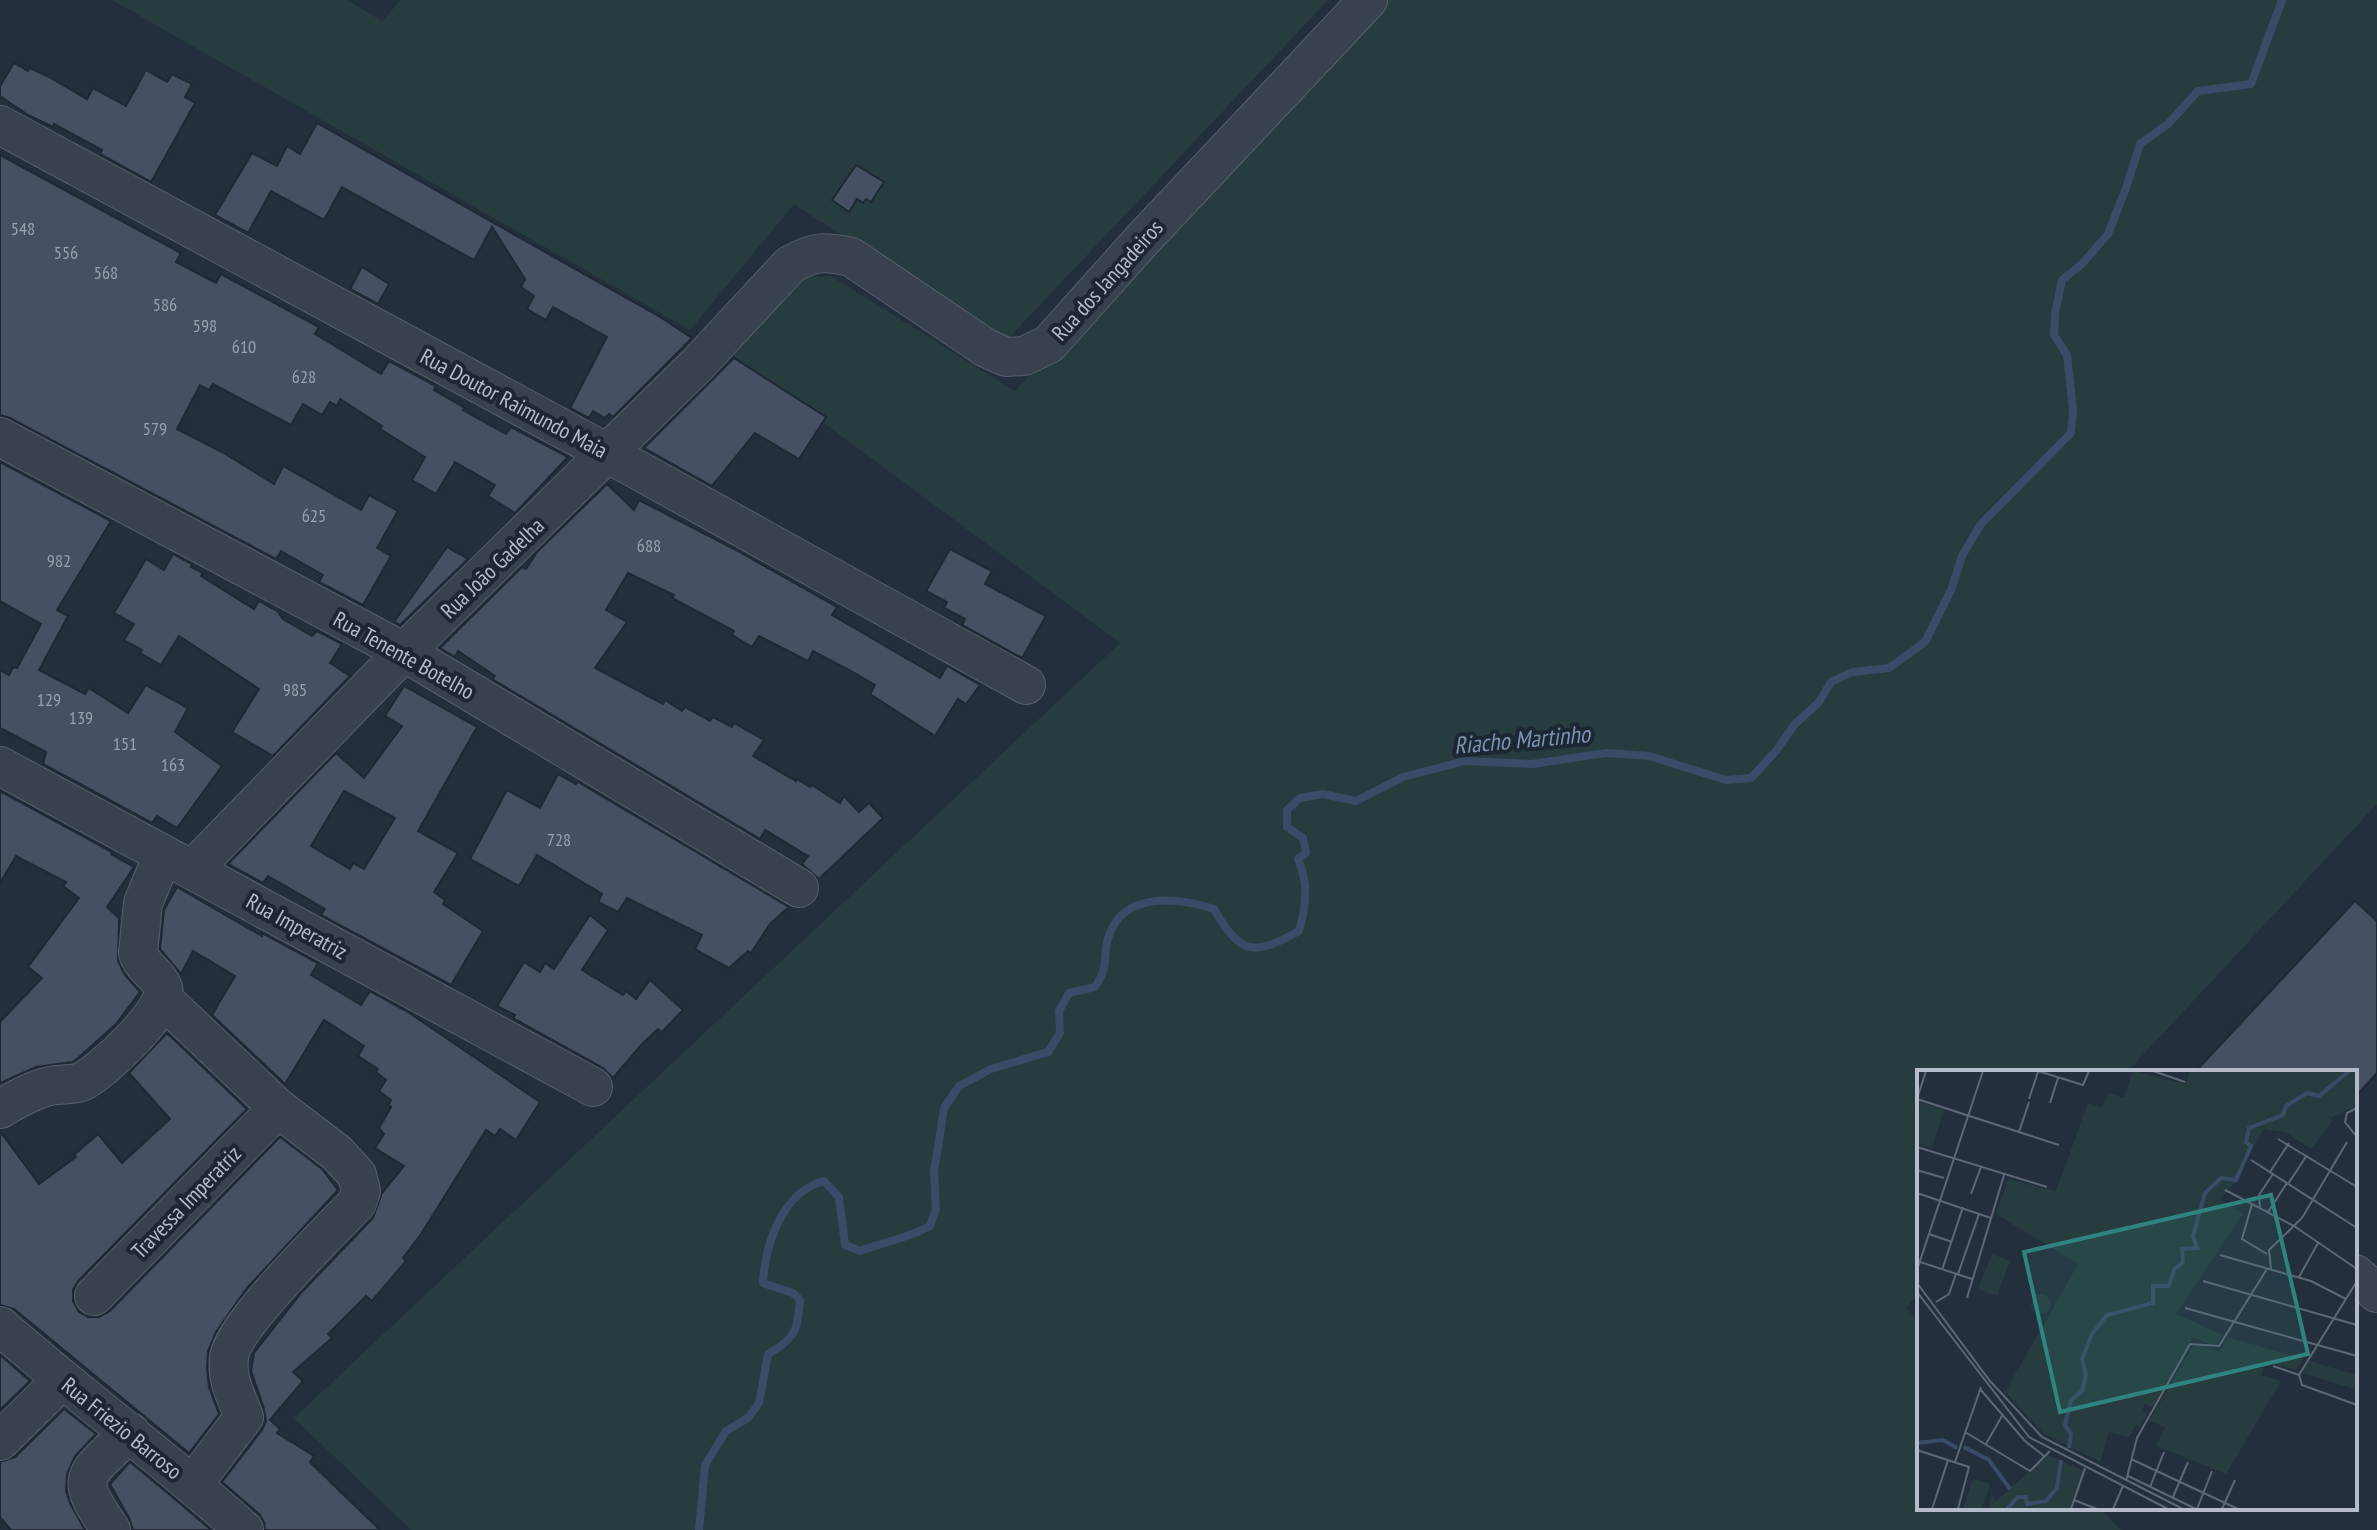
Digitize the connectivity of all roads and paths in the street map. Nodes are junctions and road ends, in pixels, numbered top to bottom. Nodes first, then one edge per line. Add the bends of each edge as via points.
1 (1368, 0) edge
2 (0, 125) edge
3 (790, 265) joint
4 (0, 437) edge
5 (609, 454) junction
6 (404, 652) junction
7 (1026, 685) dead end
8 (0, 766) edge
9 (178, 862) junction
10 (799, 888) dead end
11 (164, 1000) junction
12 (593, 1087) dead end
13 (278, 1108) junction
14 (0, 1109) edge
15 (2357, 1276) edge
16 (2377, 1293) edge
17 (94, 1296) dead end
18 (0, 1326) edge
19 (62, 1380) junction
20 (130, 1432) junction
21 (0, 1441) edge
22 (193, 1484) junction
23 (111, 1530) edge
24 (244, 1530) edge

1 - 3 street, Rua dos Jangadeiros via 1049,344 1024,356 1006,357 986,348 851,257 809,254
2 - 5 street, Rua Doutor Raimundo Maia
3 - 5 street, Rua João Gadelha
4 - 6 street, Rua Tenente Botelho
5 - 6 street, Rua João Gadelha
5 - 7 street, Rua Doutor Raimundo Maia
6 - 9 street, Rua João Gadelha
6 - 10 street, Rua Tenente Botelho
8 - 9 street, Rua Imperatriz
9 - 11 street, Rua João Gadelha via 143,903 138,953 163,987
9 - 12 street, Rua Imperatriz
11 - 13 street
11 - 14 street via 104,1066 81,1081 47,1087
13 - 17 street, Travessa Imperatriz
13 - 22 street via 337,1153 357,1175 361,1191 237,1339 228,1356 229,1377 244,1417
15 - 16 street
18 - 19 street, Rua Friezio Barroso
19 - 20 street, Rua Friezio Barroso
19 - 21 street
20 - 22 street, Rua Friezio Barroso
20 - 23 street via 88,1474 91,1502
22 - 24 street, Rua Friezio Barroso

